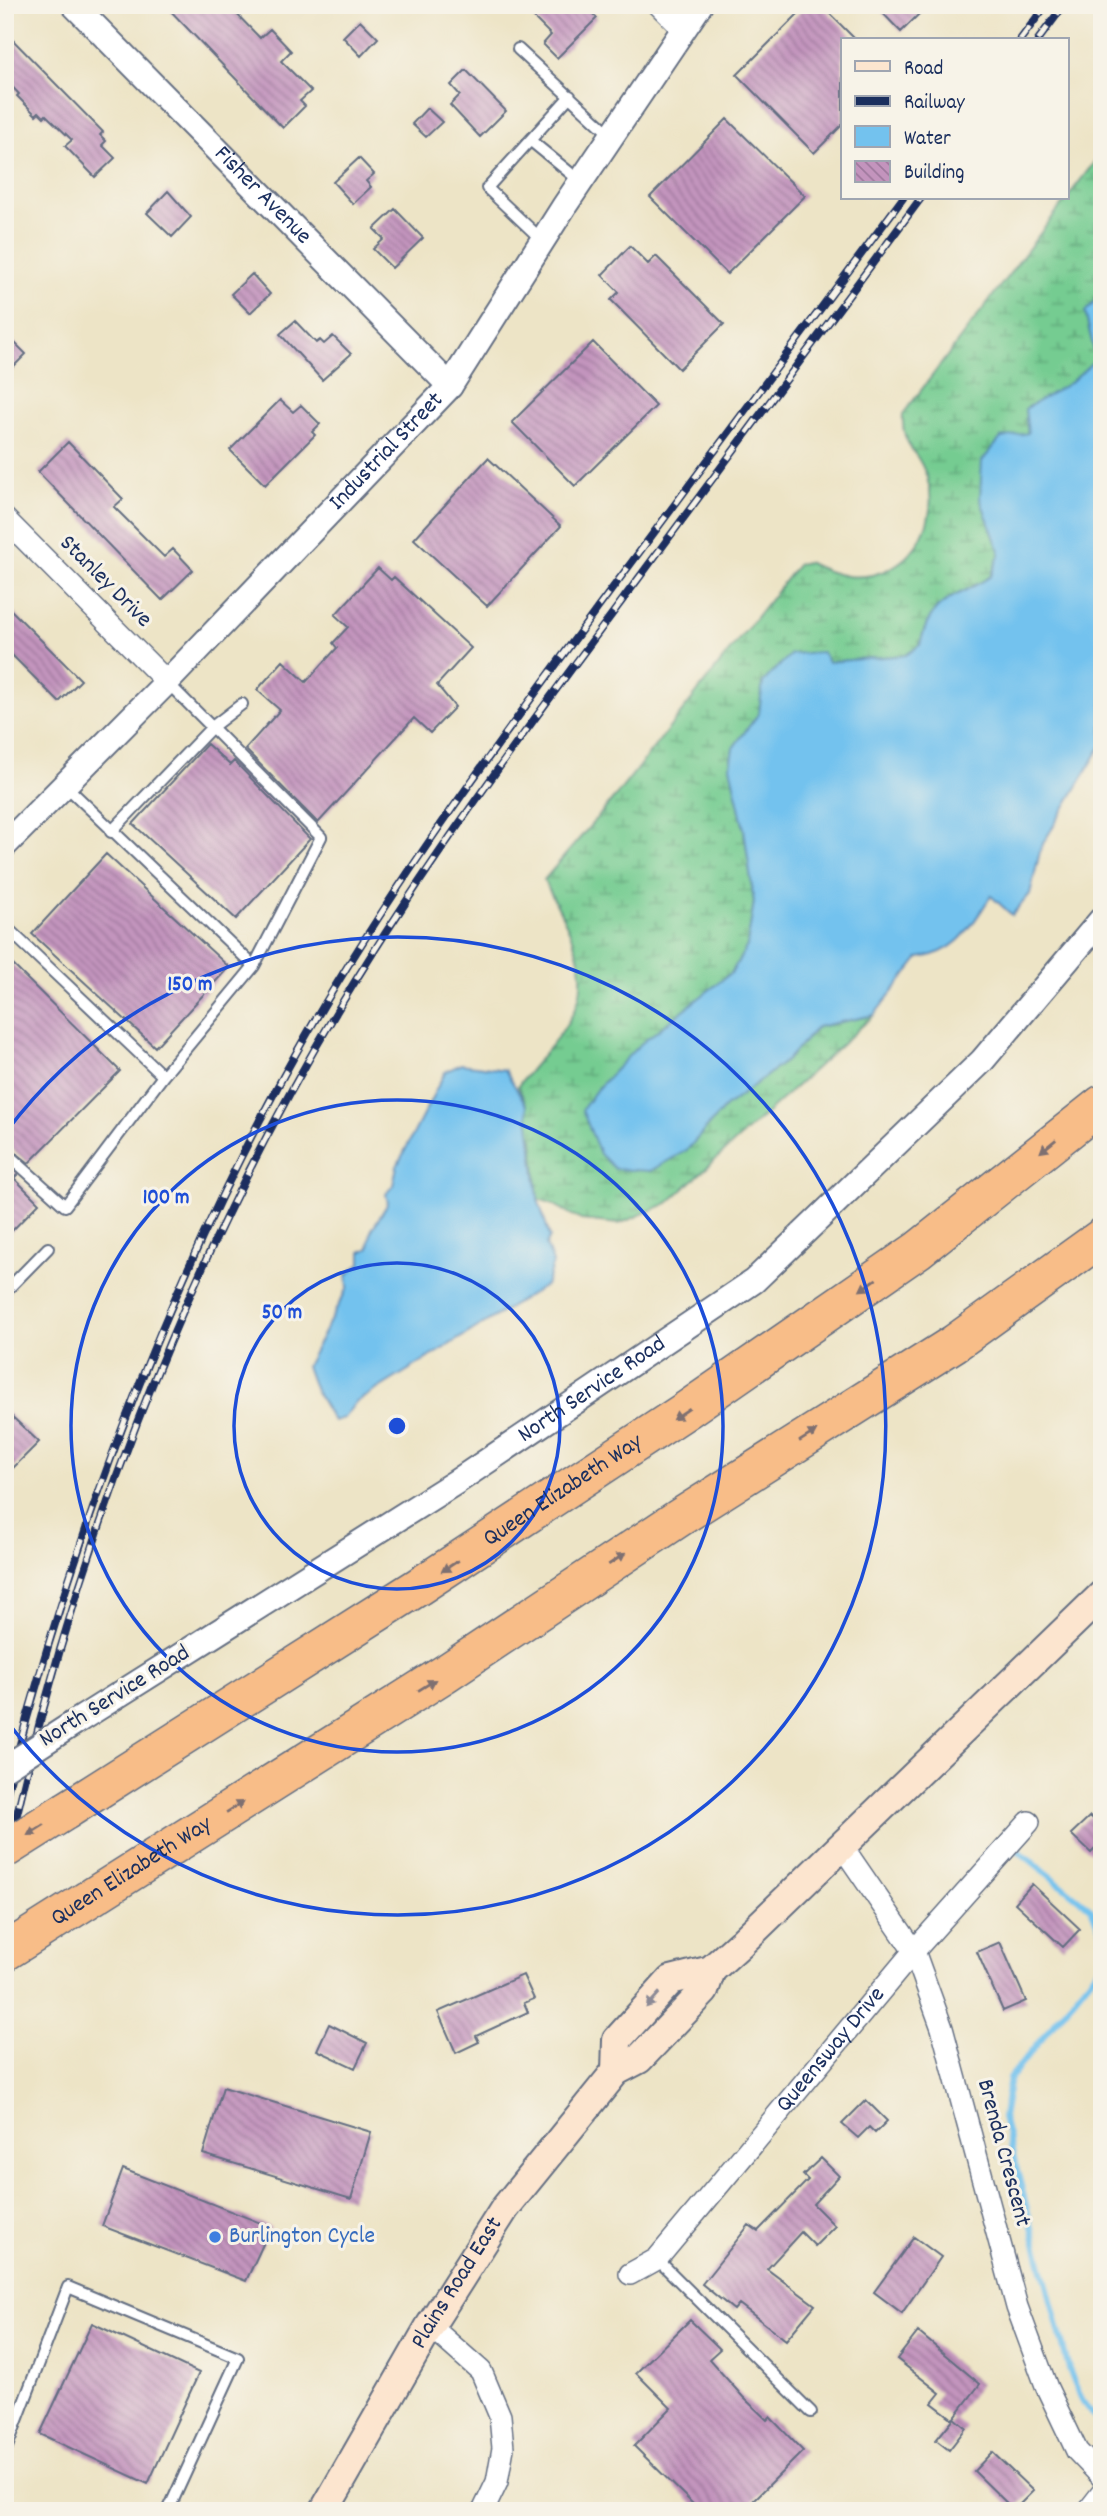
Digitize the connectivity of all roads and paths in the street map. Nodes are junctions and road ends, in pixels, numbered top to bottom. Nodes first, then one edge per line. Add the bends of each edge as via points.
1 (74, 5) edge
2 (659, 5) edge
3 (700, 5) edge
4 (682, 29) junction
5 (518, 49) dead end
6 (570, 96) junction
7 (611, 135) junction
8 (531, 141) junction
9 (580, 181) junction
10 (542, 240) junction
11 (450, 386) junction
12 (5, 519) edge
13 (167, 682) junction
14 (242, 704) dead end
15 (212, 727) junction
16 (65, 785) junction
17 (111, 832) junction
18 (5, 845) edge
19 (1102, 919) edge
20 (5, 926) edge
21 (254, 966) junction
22 (163, 1076) junction
23 (1102, 1104) edge
24 (5, 1152) edge
25 (1102, 1237) edge
26 (48, 1248) dead end
27 (5, 1293) edge
28 (1102, 1595) edge
29 (5, 1768) edge
30 (1029, 1822) dead end
31 (842, 1846) junction
32 (5, 1849) edge
33 (19, 1944) edge
34 (914, 1951) junction
35 (657, 2259) junction
36 (630, 2274) dead end
37 (430, 2326) junction
38 (811, 2412) dead end
39 (5, 2452) edge
40 (1102, 2477) edge
41 (1102, 2493) edge
42 (168, 2511) edge
43 (324, 2511) edge
44 (483, 2511) edge
45 (1088, 2511) edge

1 - 11 street, Fisher Avenue
2 - 4 street
3 - 4 street, Industrial Street
4 - 7 street, Industrial Street
5 - 6 lane
6 - 7 lane
6 - 8 lane
7 - 9 street, Industrial Street
8 - 9 lane
8 - 10 lane via 487,188
9 - 10 street, Industrial Street
10 - 11 street, Industrial Street
11 - 13 street, Industrial Street
12 - 13 street, Stanley Drive
13 - 15 lane
13 - 16 street, Industrial Street
14 - 15 lane
15 - 17 lane
15 - 21 lane via 321,837
16 - 17 lane
16 - 18 street, Industrial Street
17 - 21 lane
19 - 29 street, North Service Road, bridge via 982,1062 754,1281 456,1482
20 - 22 lane
21 - 22 lane
22 - 24 lane via 65,1206
23 -> 32 highway, Queen Elizabeth Way, bridge via 918,1250 688,1409
33 -> 25 highway, Queen Elizabeth Way via 955,1343
26 - 27 lane
28 - 31 main road
30 - 34 street, Queensway Drive
31 - 34 street, Brenda Crescent
31 - 37 main road, Plains Road East via 710,1970 704,1991 639,2059 617,2071 505,2208
34 - 35 street, Queensway Drive
34 - 40 street, Brenda Crescent via 942,2028 1017,2307 1077,2451
35 - 36 street, Queensway Drive
35 - 38 lane
37 - 43 main road, Plains Road East
37 - 44 street via 481,2371 500,2416 503,2448 497,2482
39 - 42 lane via 68,2287 238,2358
41 - 45 street

